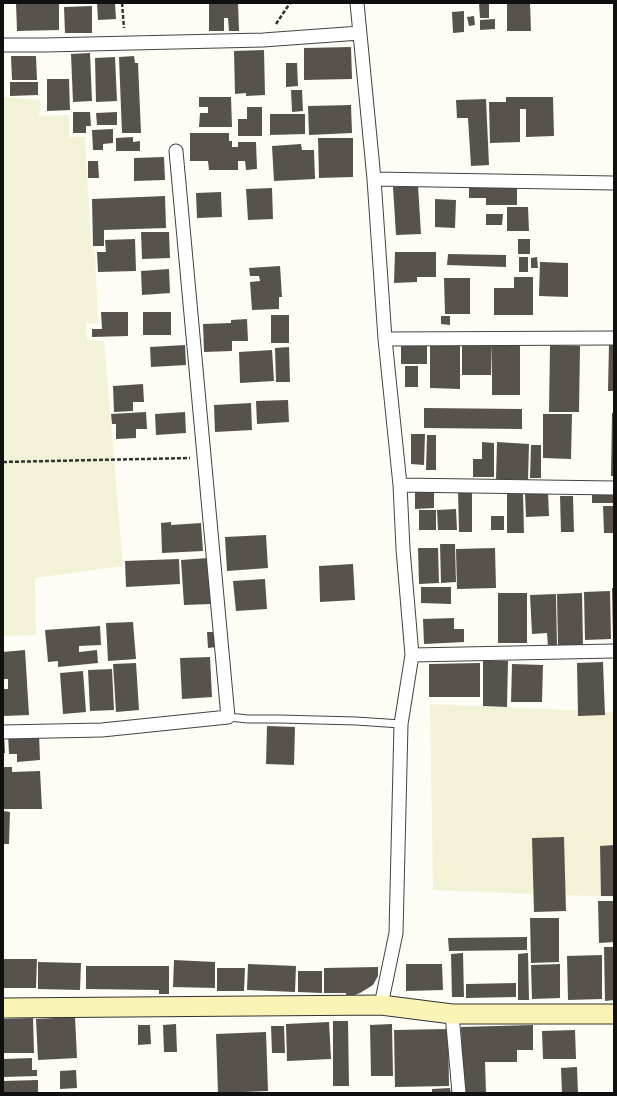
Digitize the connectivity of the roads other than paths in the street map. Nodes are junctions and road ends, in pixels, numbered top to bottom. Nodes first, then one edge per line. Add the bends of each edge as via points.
1 (357, 3) edge
2 (360, 33) junction
3 (3, 45) edge
4 (176, 151) dead end
5 (374, 179) junction
6 (614, 183) edge
7 (614, 338) edge
8 (385, 339) junction
9 (400, 485) junction
10 (614, 488) edge
11 (614, 651) edge
12 (412, 655) junction
13 (228, 717) junction
14 (401, 724) junction
15 (3, 732) edge
16 (382, 1005) junction
17 (3, 1008) edge
18 (452, 1014) junction
19 (614, 1014) edge
20 (459, 1093) edge

1 - 2 street
2 - 3 street via 264,40
2 - 5 street
4 - 13 street
5 - 6 street
5 - 8 street
7 - 8 street
8 - 9 street
9 - 10 street
9 - 12 street
11 - 12 street
12 - 14 street
13 - 14 lane
13 - 15 street via 102,730
14 - 16 street via 396,932
16 - 17 street
16 - 18 street
18 - 19 street
18 - 20 street

